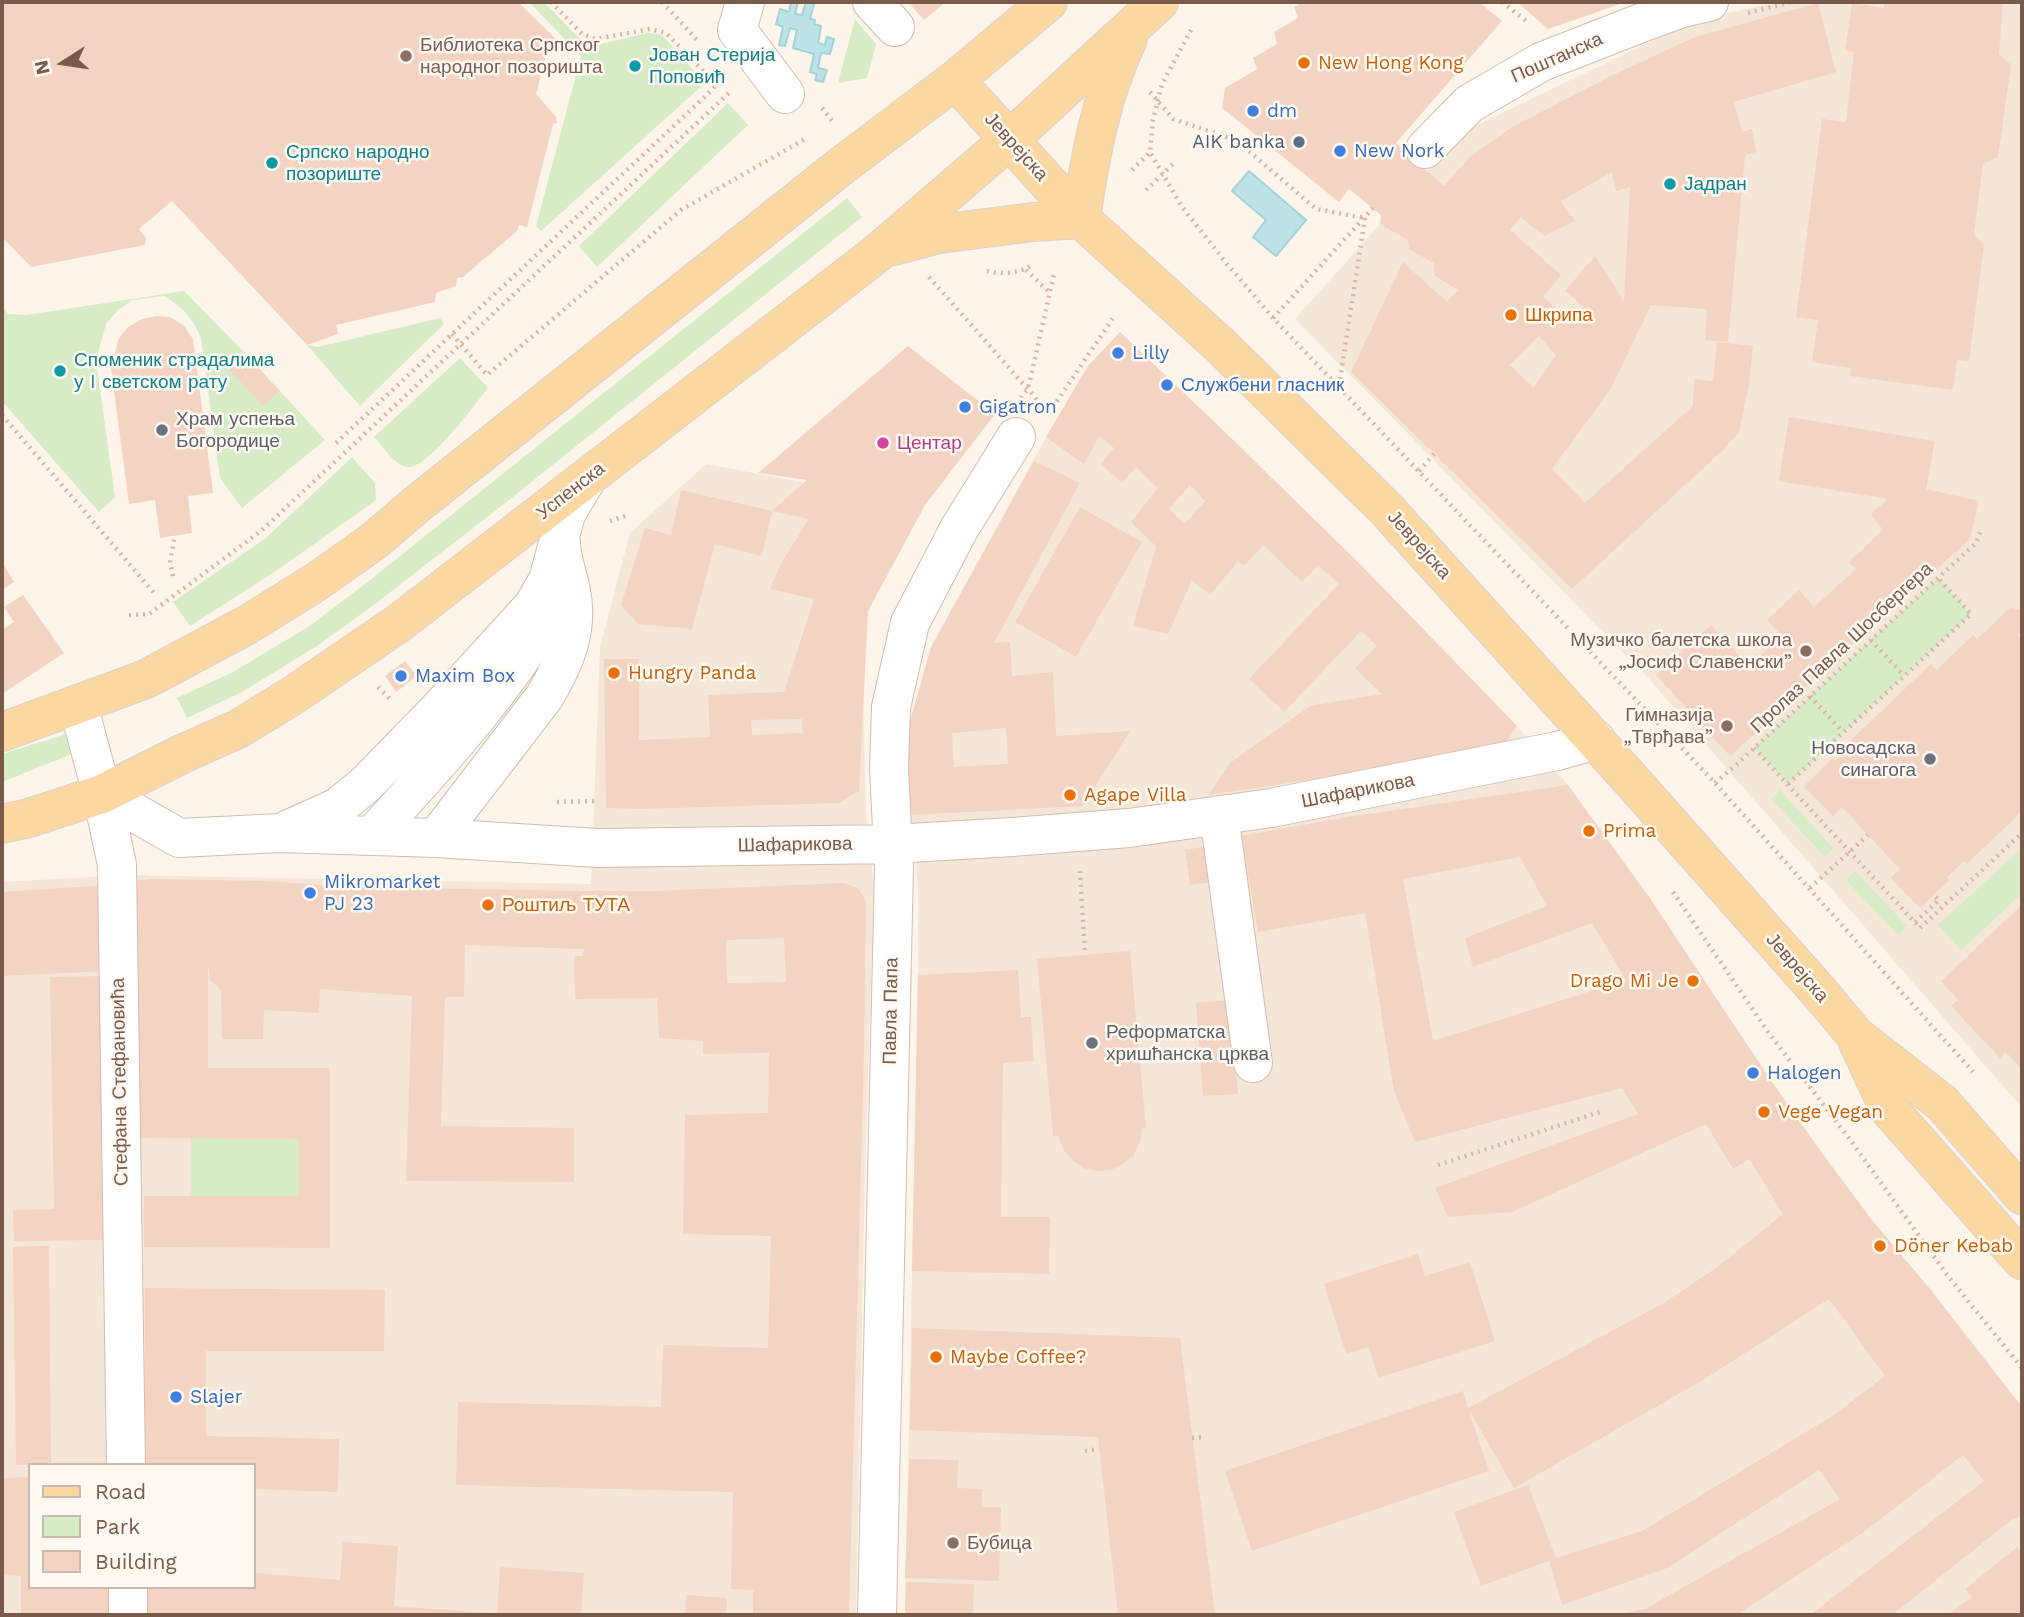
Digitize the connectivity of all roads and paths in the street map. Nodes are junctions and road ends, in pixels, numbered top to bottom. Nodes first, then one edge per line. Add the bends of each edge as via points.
1 (551, 2) edge
2 (662, 2) edge
3 (745, 2) edge
4 (1048, 2) edge
5 (1502, 2) edge
6 (1709, 2) edge
7 (1147, 13) edge
8 (1518, 14) dead end
9 (1186, 40) dead end
10 (701, 44) dead end
11 (761, 63) junction
12 (723, 76) dead end
13 (955, 80) junction
14 (717, 85) junction
15 (1149, 91) dead end
16 (800, 97) joint
17 (1158, 101) junction
18 (838, 128) dead end
19 (814, 134) dead end
20 (1009, 141) junction
21 (1425, 149) dead end
22 (1174, 163) dead end
23 (1163, 174) junction
24 (1146, 190) dead end
25 (1373, 208) dead end
26 (1365, 218) junction
27 (1081, 219) junction
28 (879, 252) junction
29 (1026, 270) dead end
30 (923, 271) dead end
31 (1054, 274) dead end
32 (1049, 292) junction
33 (1113, 318) dead end
34 (1273, 318) junction
35 (452, 334) junction
36 (459, 344) junction
37 (1339, 386) junction
38 (1028, 389) junction
39 (1049, 413) junction
40 (2, 415) edge
41 (1029, 430) joint
42 (336, 443) dead end
43 (1434, 454) dead end
44 (1419, 471) junction
45 (586, 480) junction
46 (1982, 528) dead end
47 (175, 536) dead end
48 (563, 554) junction
49 (173, 576) dead end
50 (1938, 578) junction
51 (153, 593) dead end
52 (128, 615) dead end
53 (1871, 640) junction
54 (1904, 676) junction
55 (1810, 696) junction
56 (78, 704) junction
57 (2, 732) edge
58 (1843, 732) junction
59 (1596, 740) junction
60 (1754, 748) junction
61 (1714, 783) junction
62 (1788, 784) junction
63 (102, 794) junction
64 (1219, 815) junction
65 (2, 824) edge
66 (280, 832) junction
67 (2022, 833) edge
68 (1868, 835) dead end
69 (372, 836) junction
70 (436, 838) junction
71 (893, 844) junction
72 (1850, 852) junction
73 (1079, 866) dead end
74 (1665, 882) dead end
75 (1810, 888) junction
76 (1933, 895) dead end
77 (1915, 922) junction
78 (1085, 954) dead end
79 (1856, 1037) junction
80 (1253, 1063) dead end
81 (1976, 1076) dead end
82 (1600, 1112) dead end
83 (1438, 1165) dead end
84 (2022, 1195) edge
85 (2022, 1260) edge
86 (2022, 1368) edge
87 (1206, 1437) dead end
88 (1192, 1438) dead end
89 (1099, 1449) dead end
90 (1084, 1451) dead end
91 (126, 1463) edge
92 (128, 1589) edge
93 (128, 1615) edge
94 (877, 1615) edge

1 - 14 path via 582,34 596,39 650,29 666,33
2 - 10 path
3 - 11 street via 737,30
4 - 13 main road
5 - 8 path
6 - 21 street, Поштанска via 1541,62 1469,104
7 - 20 main road, Успенска
7 - 27 main road via 1111,76 1093,141
9 - 17 path
11 - 16 street
11 - 36 path
12 - 14 path
13 - 20 main road, Јеврејска
13 - 56 main road via 374,541 247,625 146,679
14 - 35 path
15 - 17 path
16 - 18 path
17 - 23 path via 1150,152
17 - 26 path via 1173,119 1236,140 1316,209
19 - 36 path via 681,210 487,376
20 - 27 main road, Јеврејска
20 - 28 main road, Успенска
22 - 23 path
23 - 24 path
23 - 34 path via 1182,207
25 - 26 path
26 - 34 path
26 - 37 path
27 - 28 main road via 939,233
27 - 59 main road, Јеврејска via 1222,346 1387,510
28 - 45 main road, Успенска
29 - 32 path
30 - 38 path
31 - 32 path
32 - 38 path
33 - 39 path
34 - 37 path
35 - 36 path
35 - 42 path
36 - 52 path via 261,531 149,614
37 - 44 path
38 - 39 path
39 - 41 path
40 - 51 path
41 - 71 street, Павла Папа via 959,529 910,623 891,707
43 - 44 path
44 - 61 path
45 - 48 street via 566,514
45 - 63 main road, Успенска via 399,623 292,696 238,729
46 - 50 path, Пролаз Павла Шосбергера via 1976,543
47 - 49 path via 170,562
48 - 66 street via 553,558 548,580 533,606 397,754 338,807
48 - 69 street via 553,609 511,675 465,734
48 - 70 street via 573,627 559,673
50 - 53 path, Пролаз Павла Шосбергера
50 - 54 path via 1971,614
53 - 54 path
53 - 55 path, Пролаз Павла Шосбергера
54 - 58 path
55 - 58 path
55 - 60 path, Пролаз Павла Шосбергера
56 - 57 main road
56 - 63 street, Стефана Стефановића
58 - 62 path
59 - 64 street, Шафарикова
59 - 79 main road, Јеврејска
60 - 61 path, Пролаз Павла Шосбергера
60 - 62 path
61 - 75 path
62 - 72 path
63 - 65 main road
63 - 66 street, Шафарикова via 179,838
63 - 91 street, Стефана Стефановића via 117,865
64 - 71 street, Шафарикова via 1129,828
64 - 80 street
66 - 69 street, Шафарикова
67 - 77 path via 1920,928
68 - 72 path
69 - 70 street, Шафарикова
70 - 71 street, Шафарикова via 598,848
71 - 94 street, Павла Папа
72 - 75 path
72 - 77 path
73 - 78 path
74 - 86 path via 1768,1032 1948,1276
75 - 81 path
76 - 77 path via 1939,900
79 - 84 main road, Јеврејска via 1942,1103
79 - 85 main road, Јеврејска via 1889,1109
82 - 83 path
87 - 88 path
89 - 90 path
92 - 93 street

